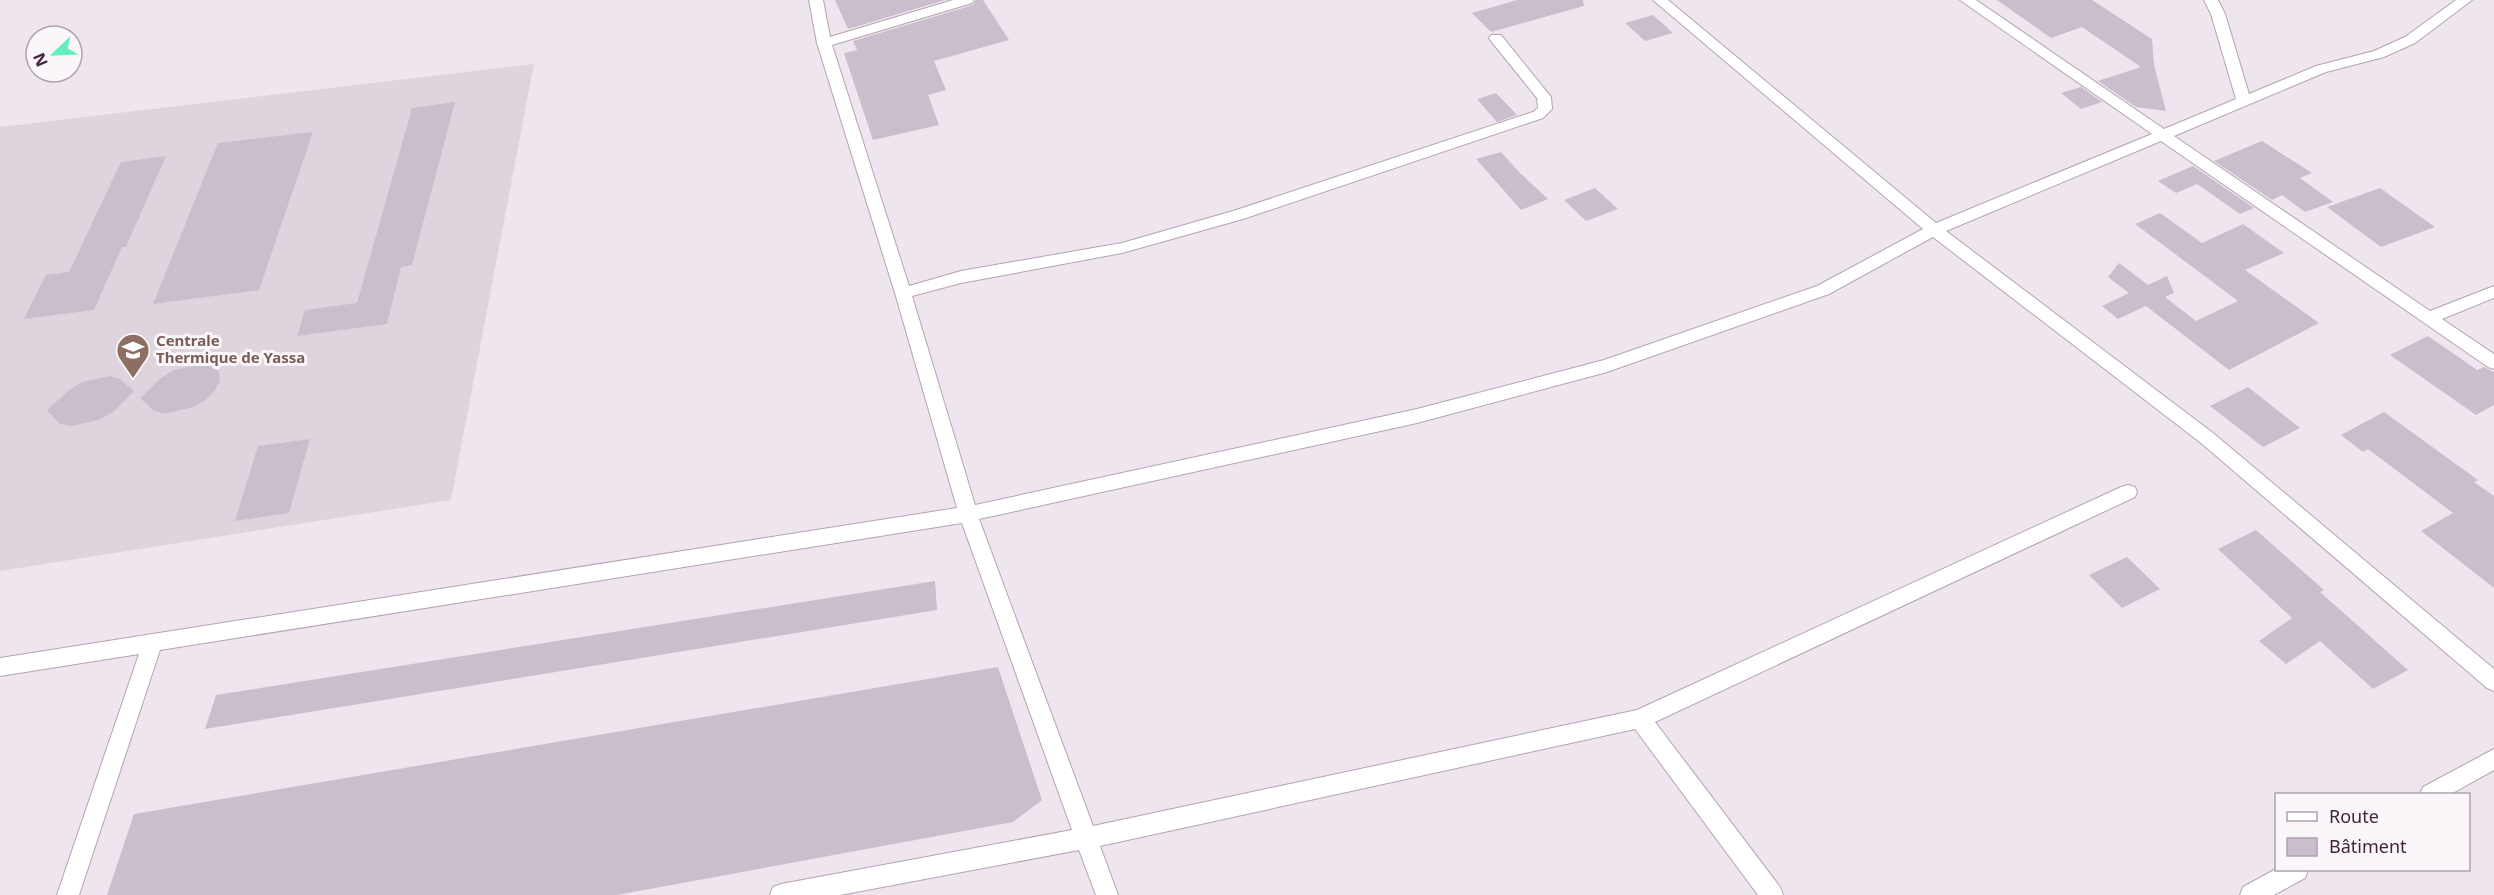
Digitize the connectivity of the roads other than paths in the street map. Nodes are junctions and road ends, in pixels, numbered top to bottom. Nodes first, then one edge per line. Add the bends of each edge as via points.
1 (816, 0) edge
2 (967, 0) edge
3 (1660, 0) edge
4 (1967, 0) edge
5 (2211, 0) edge
6 (2465, 0) edge
7 (1496, 38) dead end
8 (824, 43) junction
9 (2244, 101) junction
10 (2163, 135) junction
11 (1934, 230) junction
12 (2494, 292) edge
13 (903, 293) junction
14 (2429, 318) junction
15 (2494, 363) edge
16 (2128, 492) dead end
17 (968, 514) junction
18 (152, 644) junction
19 (0, 667) edge
20 (2494, 682) edge
21 (1640, 719) junction
22 (2494, 759) edge
23 (2434, 793) edge
24 (1086, 838) junction
25 (2295, 871) edge
26 (69, 895) edge
27 (781, 895) edge
28 (1107, 895) edge
29 (1772, 895) edge
30 (2252, 895) edge

1 - 8 street
2 - 8 street
3 - 11 street
4 - 10 street
5 - 9 street
6 - 9 street via 2410,40 2379,54 2321,69
7 - 13 street via 1544,97 1545,109 1538,115 1238,215 1122,248 981,273
8 - 13 street
9 - 10 street
10 - 11 street
10 - 14 street
11 - 17 street via 1823,290 1607,366 1417,416
11 - 20 street via 2207,438
12 - 14 street
13 - 17 street
14 - 15 street
16 - 21 street
17 - 18 street
17 - 24 street
18 - 19 street
18 - 26 street
21 - 24 street
21 - 29 street
22 - 23 street
24 - 27 street
24 - 28 street
25 - 30 street

